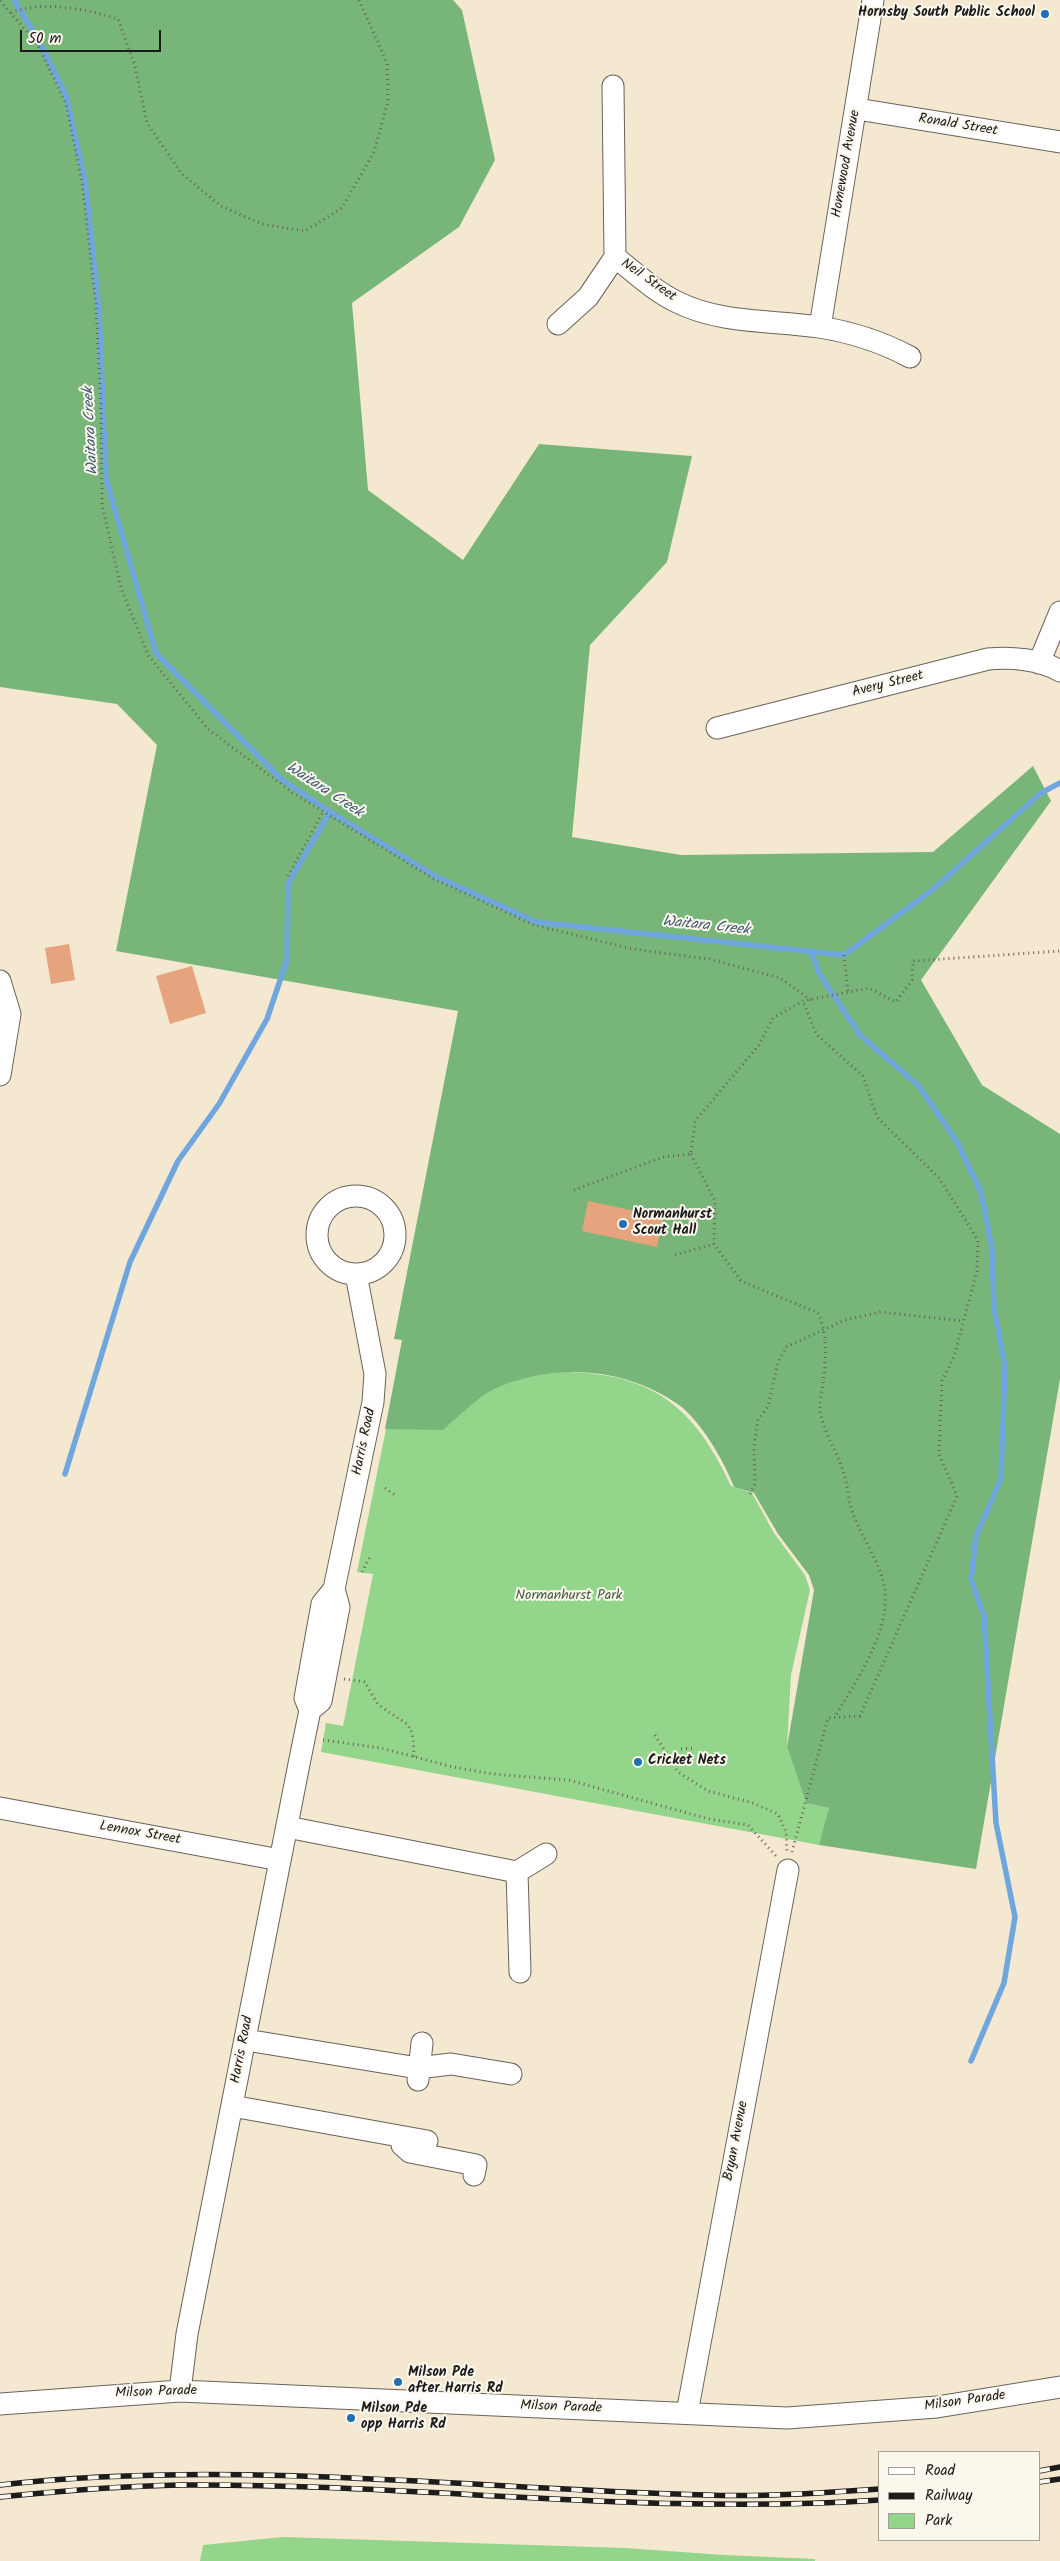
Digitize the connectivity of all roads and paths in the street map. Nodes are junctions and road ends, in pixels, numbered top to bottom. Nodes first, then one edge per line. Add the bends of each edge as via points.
1 (359, 0) edge
2 (873, 0) edge
3 (0, 1) edge
4 (10, 12) junction
5 (613, 86) dead end
6 (856, 109) junction
7 (1060, 142) edge
8 (614, 257) junction
9 (558, 324) dead end
10 (820, 327) junction
11 (910, 357) dead end
12 (1060, 613) edge
13 (1039, 664) junction
14 (1060, 671) edge
15 (717, 728) dead end
16 (323, 812) junction
17 (288, 876) dead end
18 (1060, 951) edge
19 (844, 955) dead end
20 (0, 981) edge
21 (848, 993) junction
22 (811, 1000) junction
23 (803, 1001) junction
24 (0, 1075) edge
25 (691, 1154) junction
26 (574, 1190) dead end
27 (714, 1244) junction
28 (675, 1255) dead end
29 (356, 1274) dead end
30 (964, 1321) junction
31 (825, 1329) junction
32 (385, 1488) dead end
33 (750, 1494) dead end
34 (395, 1495) dead end
35 (371, 1555) dead end
36 (362, 1572) dead end
37 (334, 1589) junction
38 (324, 1680) junction
39 (310, 1710) junction
40 (834, 1717) junction
41 (655, 1735) dead end
42 (304, 1737) junction
43 (681, 1748) dead end
44 (694, 1748) dead end
45 (414, 1757) junction
46 (0, 1808) edge
47 (287, 1827) junction
48 (546, 1854) dead end
49 (280, 1860) junction
50 (788, 1870) junction
51 (517, 1872) junction
52 (520, 1972) dead end
53 (246, 2040) junction
54 (422, 2042) dead end
55 (418, 2074) junction
56 (511, 2074) dead end
57 (232, 2106) junction
58 (392, 2135) junction
59 (427, 2141) dead end
60 (474, 2175) dead end
61 (1060, 2387) edge
62 (180, 2391) junction
63 (0, 2404) edge
64 (687, 2413) junction

1 - 4 path via 387,63 388,101 374,152 342,208 305,231 262,224 221,206 182,174 147,123 134,66 118,19 79,7 24,5
2 - 6 street, Homewood Avenue
3 - 4 path
4 - 16 path via 37,43 66,104 82,181 96,306 102,504 121,588 148,655 208,729
5 - 8 street, Neil Street
6 - 7 street, Ronald Street
6 - 10 street, Homewood Avenue
8 - 9 street via 588,297
8 - 10 street, Neil Street via 676,302 710,314
10 - 11 street, Neil Street via 882,342
12 - 13 street
13 - 14 street, Avery Street
13 - 15 street, Avery Street via 988,659
16 - 17 path
16 - 22 path via 434,879 534,925 633,949 709,959 780,978
18 - 21 path via 913,961 912,980 896,1002 869,988
19 - 21 path
20 - 24 street via 10,1014
21 - 22 path
22 - 23 path
23 - 25 path via 773,1018 759,1045 695,1121
23 - 30 path via 816,1034 863,1076 877,1117 939,1178 978,1240 977,1271
25 - 26 path via 662,1157
25 - 27 path via 715,1201
27 - 28 path
27 - 31 path via 741,1280 818,1313
29 - 37 street, Harris Road via 375,1374 373,1402
30 - 31 path via 881,1312 845,1320
30 - 40 path via 954,1357 942,1381 939,1445 939,1454 957,1496 860,1716
31 - 33 path via 786,1347 778,1363 768,1406 758,1420 754,1484
31 - 40 path via 820,1409 826,1433 844,1473 852,1510 885,1592 883,1616 875,1642 865,1666
32 - 34 path
35 - 36 path
37 - 38 street, Harris Road via 339,1607
37 - 39 street, Harris Road via 322,1604 305,1698
38 - 39 street, Harris Road via 321,1701
38 - 45 path via 357,1679 366,1682 382,1708 407,1722 414,1739
39 - 42 street, Harris Road
40 - 50 path via 828,1718
41 - 50 path via 678,1772 708,1791 753,1803 778,1814 786,1832
42 - 45 path via 381,1748
42 - 47 street, Harris Road
43 - 44 path
45 - 50 path via 493,1774 568,1780 709,1819 748,1825
46 - 49 street, Lennox Street
47 - 49 street, Harris Road
47 - 51 street
48 - 51 street
49 - 53 street, Harris Road
50 - 64 street, Bryan Avenue
51 - 52 street
53 - 55 street
53 - 57 street, Harris Road
54 - 55 street
55 - 56 street via 451,2064
57 - 58 street
57 - 62 street, Harris Road via 187,2334
58 - 59 street
58 - 60 street via 410,2152 476,2164
61 - 64 street, Milson Parade via 937,2407 796,2417
62 - 63 street, Milson Parade
62 - 64 street, Milson Parade

